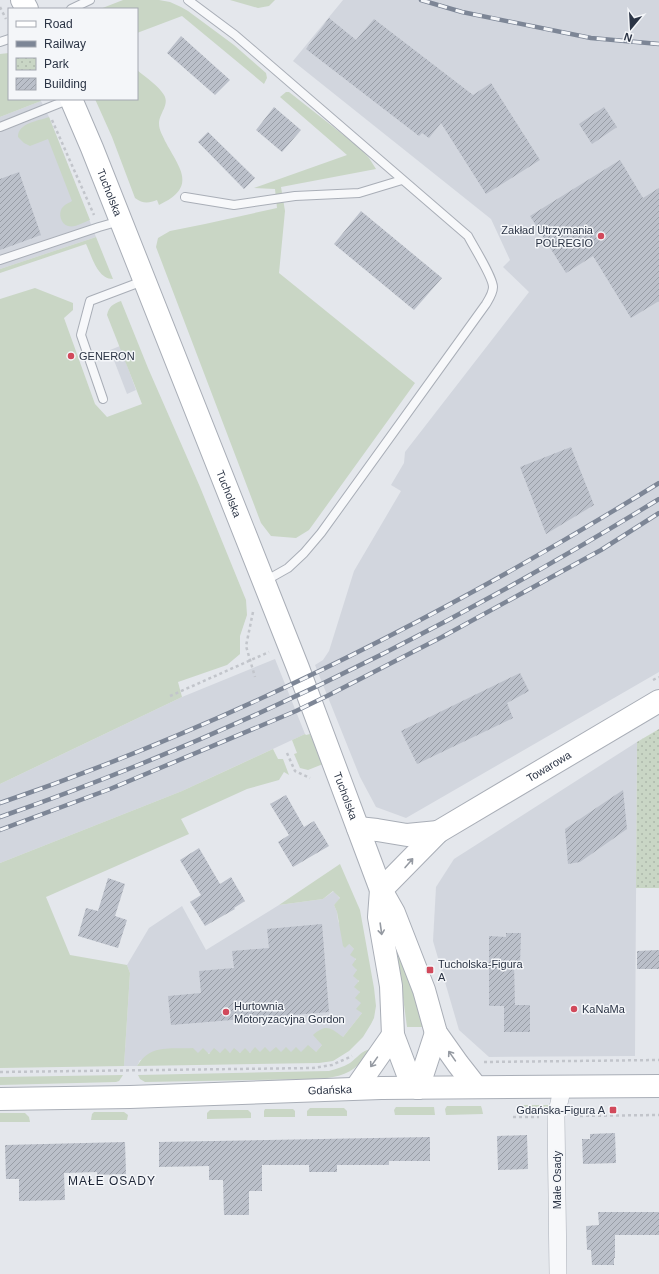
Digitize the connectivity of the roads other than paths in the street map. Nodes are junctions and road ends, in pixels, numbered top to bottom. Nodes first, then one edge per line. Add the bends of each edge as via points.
1 (90, 0) edge
2 (188, 0) edge
3 (73, 8) edge
4 (69, 100) edge
5 (71, 100) edge
6 (0, 127) edge
7 (402, 180) junction
8 (185, 197) dead end
9 (120, 221) junction
10 (0, 260) edge
11 (144, 280) junction
12 (103, 399) dead end
13 (264, 582) junction
14 (659, 701) edge
15 (358, 828) junction
16 (438, 832) junction
17 (381, 890) junction
18 (436, 1033) junction
19 (393, 1035) junction
20 (563, 1086) junction
21 (659, 1086) edge
22 (476, 1087) junction
23 (356, 1088) junction
24 (418, 1088) junction
25 (0, 1098) edge
26 (558, 1274) edge

1 - 3 lane
2 - 7 lane via 235,35
4 - 6 lane
5 - 9 main road, Tucholska
7 - 8 lane via 359,193 295,196 234,205
7 - 13 lane via 468,236 490,276 493,286 491,296 321,533 288,568
9 - 10 lane
9 - 11 main road, Tucholska
11 - 12 lane via 90,301 81,334
11 - 13 main road, Tucholska
13 - 15 main road, Tucholska
14 - 16 main road, Towarowa
15 - 16 main road, Towarowa via 407,836
15 - 17 main road, Tucholska
17 -> 16 main road, Towarowa
17 - 18 main road, Tucholska via 394,913 424,990
17 -> 19 main road, Tucholska via 379,917 391,986
22 -> 18 main road, Tucholska
18 - 24 main road
19 -> 23 main road
19 - 24 main road, Tucholska via 407,1072
20 - 21 main road, Gdańska
20 - 22 main road, Gdańska
20 - 26 street, Małe Osady via 556,1116
22 - 24 main road, Gdańska
23 - 24 main road, Gdańska
23 - 25 main road, Gdańska via 130,1097

